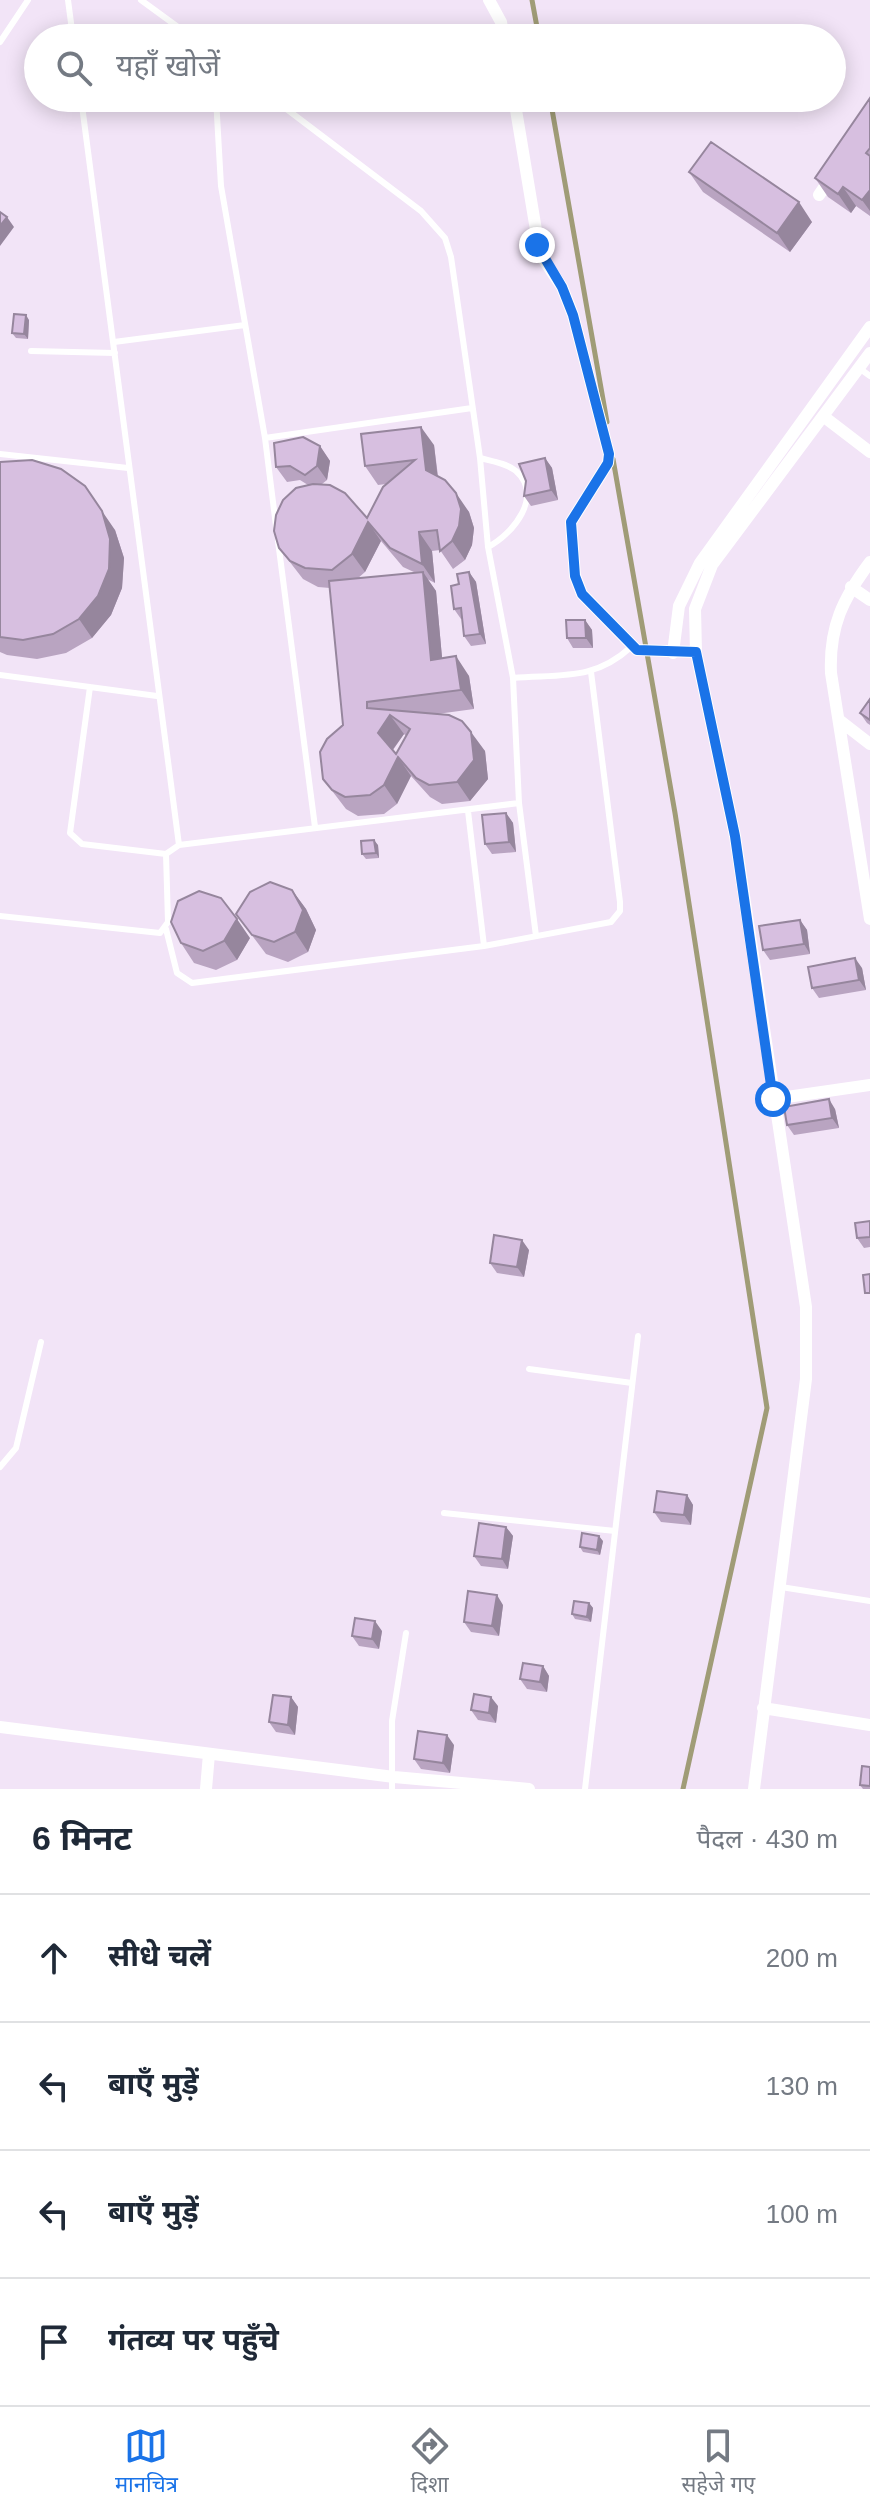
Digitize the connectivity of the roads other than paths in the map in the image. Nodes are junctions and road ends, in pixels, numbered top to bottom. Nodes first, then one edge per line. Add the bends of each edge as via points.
1 (28, 0) edge
2 (68, 0) edge
3 (141, 0) edge
4 (489, 0) edge
5 (71, 24) edge
6 (174, 24) edge
7 (501, 24) edge
8 (0, 42) edge
9 (83, 112) edge
10 (217, 112) edge
11 (290, 112) edge
12 (516, 112) edge
13 (836, 170) edge
14 (819, 195) edge
15 (245, 325) junction
16 (870, 327) edge
17 (114, 342) junction
18 (31, 351) dead end
19 (115, 353) junction
20 (870, 353) edge
21 (864, 372) edge
22 (472, 408) junction
23 (823, 416) junction
24 (265, 438) junction
25 (870, 452) edge
26 (0, 454) edge
27 (480, 458) junction
28 (128, 468) junction
29 (488, 547) junction
30 (870, 562) edge
31 (851, 587) junction
32 (870, 600) edge
33 (637, 649) junction
34 (696, 652) junction
35 (673, 653) junction
36 (591, 672) junction
37 (0, 675) edge
38 (513, 678) junction
39 (90, 687) junction
40 (157, 696) junction
41 (839, 720) junction
42 (870, 744) edge
43 (519, 803) junction
44 (468, 811) junction
45 (315, 827) junction
46 (179, 845) junction
47 (166, 854) junction
48 (0, 916) edge
49 (870, 919) edge
50 (166, 929) junction
51 (536, 936) junction
52 (484, 946) junction
53 (870, 1085) edge
54 (773, 1099) junction
55 (638, 1336) dead end
56 (41, 1342) dead end
57 (529, 1369) dead end
58 (632, 1383) junction
59 (0, 1467) edge
60 (444, 1513) dead end
61 (615, 1531) junction
62 (781, 1587) junction
63 (870, 1601) edge
64 (406, 1633) dead end
65 (763, 1708) junction
66 (870, 1725) edge
67 (0, 1727) edge
68 (209, 1754) junction
69 (393, 1783) edge
70 (206, 1789) edge
71 (529, 1789) edge
72 (585, 1789) edge
73 (754, 1789) edge

1 - 8 lane
2 - 5 lane
3 - 6 lane
4 - 7 street
9 - 17 lane
10 - 15 lane via 221,186
11 - 22 lane via 421,211 445,238
12 - 33 street via 540,254 573,315 609,454 571,522 575,576 582,594
13 - 14 street
15 - 17 lane
15 - 24 lane
16 - 35 street via 700,563 679,606
17 - 19 lane
18 - 19 lane
19 - 28 lane
20 - 21 street
21 - 23 street
22 - 24 lane
22 - 27 lane
23 - 25 street
23 - 34 street via 709,572 695,609
24 - 45 lane
26 - 28 lane
27 - 29 lane
27 - 29 lane via 516,471 526,500 511,534
28 - 40 lane
29 - 38 lane
30 - 31 street
31 - 32 street
31 - 41 street via 830,644
33 - 35 street
33 - 36 lane
34 - 35 street
34 - 54 street via 735,836
36 - 38 lane
36 - 51 lane via 620,911 611,922
37 - 39 lane
38 - 43 lane
39 - 40 lane
39 - 47 lane via 70,833 82,844
40 - 46 lane
41 - 42 street
41 - 49 street
43 - 44 lane
43 - 51 lane
44 - 45 lane
44 - 52 lane
45 - 46 lane
46 - 47 lane
47 - 50 lane
48 - 50 lane via 153,934
50 - 52 lane via 177,973 192,983
51 - 52 lane
53 - 54 street
54 - 62 street via 808,1345
55 - 58 lane
56 - 59 lane via 16,1448
57 - 58 lane
58 - 61 lane
60 - 61 lane
61 - 72 lane
62 - 63 lane
62 - 65 street
64 - 69 lane via 392,1721
65 - 66 street
65 - 73 street
67 - 68 street
68 - 69 street
68 - 70 street
69 - 71 street

